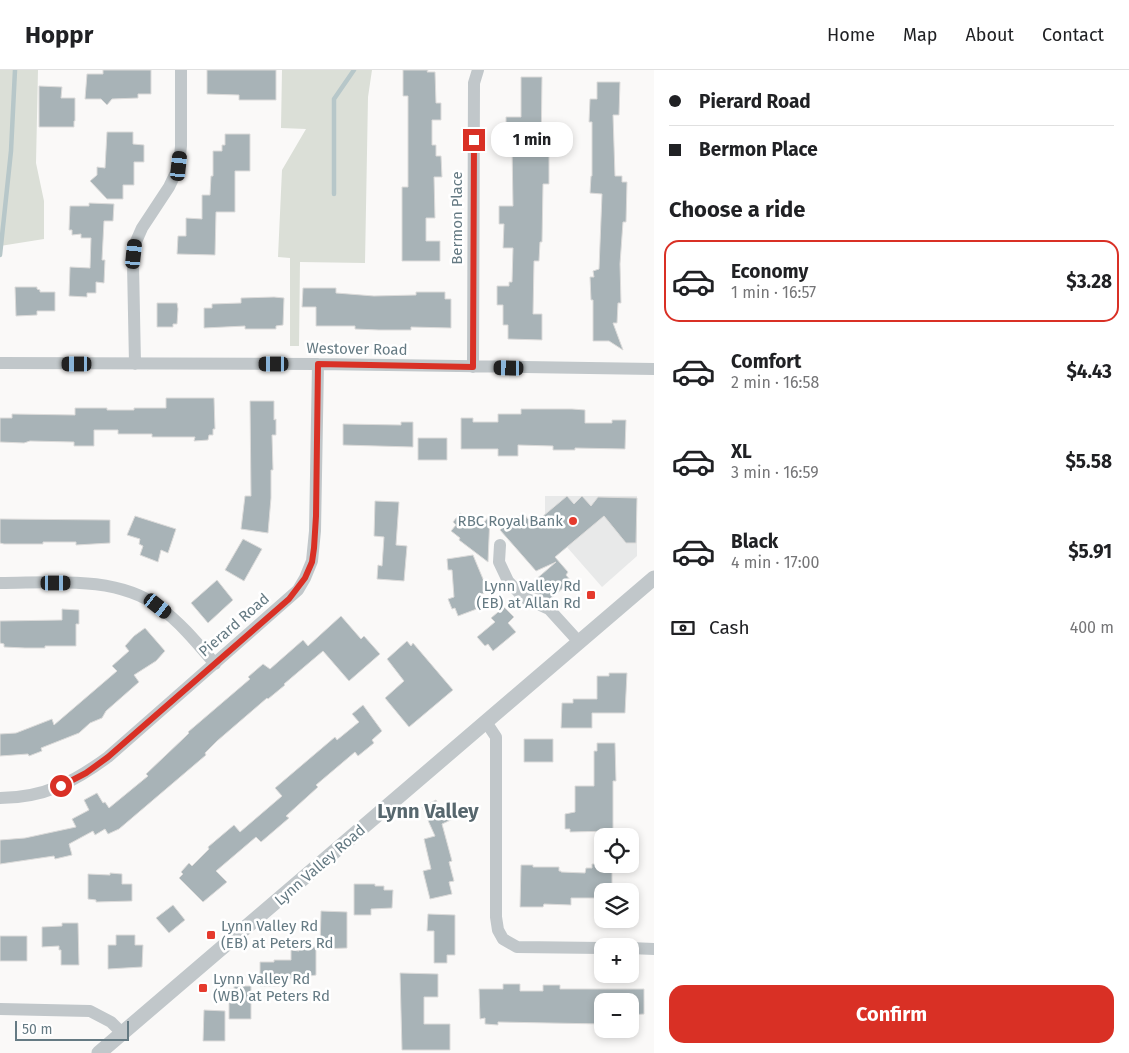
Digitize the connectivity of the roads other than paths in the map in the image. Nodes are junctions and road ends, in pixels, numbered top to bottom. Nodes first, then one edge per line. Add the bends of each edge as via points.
1 (181, 70) edge
2 (478, 70) edge
3 (0, 363) edge
4 (135, 364) junction
5 (318, 364) junction
6 (473, 367) junction
7 (654, 369) edge
8 (500, 545) dead end
9 (654, 578) edge
10 (0, 583) edge
11 (579, 642) junction
12 (215, 664) junction
13 (486, 722) junction
14 (0, 798) edge
15 (594, 948) edge
16 (639, 948) edge
17 (654, 948) edge
18 (0, 1009) edge
19 (122, 1033) junction
20 (99, 1053) edge

1 - 4 street via 179,166 135,244
2 - 6 street, Bermon Place via 474,83
3 - 4 street, Westover Road
4 - 5 street, Westover Road
5 - 6 street, Westover Road
5 - 12 street, Pierard Road via 316,516 312,562 298,590
6 - 7 street, Westover Road
8 - 11 street via 499,562 508,581 523,597 549,609
9 - 11 street, Lynn Valley Road
10 - 12 street via 91,583 128,591 172,617
11 - 13 street, Lynn Valley Road
12 - 14 street, Pierard Road via 86,773 37,795
13 - 15 street via 496,737 498,930 503,939 517,947
13 - 19 street, Lynn Valley Road
16 - 17 street
18 - 19 street via 90,1011 111,1022
19 - 20 street, Lynn Valley Road

